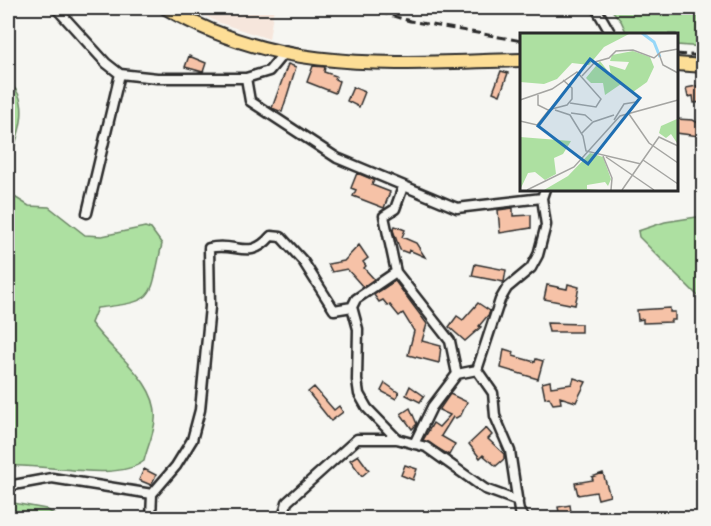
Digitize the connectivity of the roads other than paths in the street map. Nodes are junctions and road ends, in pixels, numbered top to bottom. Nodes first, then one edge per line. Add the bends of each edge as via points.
1 (56, 8) edge
2 (165, 8) edge
3 (597, 8) edge
4 (610, 33) edge
5 (283, 54) junction
6 (520, 60) edge
7 (678, 64) edge
8 (704, 66) edge
9 (120, 74) junction
10 (246, 78) junction
11 (403, 186) junction
12 (545, 190) edge
13 (542, 198) junction
14 (87, 213) dead end
15 (396, 272) junction
16 (352, 307) junction
17 (477, 370) junction
18 (457, 374) junction
19 (397, 439) junction
20 (414, 444) junction
21 (8, 486) edge
22 (152, 494) junction
23 (518, 501) junction
24 (151, 519) edge
25 (283, 519) edge
26 (524, 519) edge

1 - 9 street
2 - 5 highway via 226,36
3 - 4 street
5 - 6 highway via 369,62
5 - 10 street via 269,71
7 - 8 highway
9 - 10 street
9 - 14 street
10 - 11 street via 250,100 337,158
11 - 13 street via 457,208
11 - 15 street via 395,208 384,216
12 - 13 street
13 - 17 street via 546,225 538,255 500,300
15 - 16 street via 356,299
15 - 18 street via 450,341
16 - 19 street via 358,329 359,394
16 - 22 street via 334,310 303,261 281,237 272,236 253,250 219,245 209,248 210,307 200,410 192,440
17 - 18 street
17 - 23 street via 493,393 495,416 510,451
18 - 20 street via 432,407
19 - 20 street
19 - 25 street via 357,439 287,502
20 - 23 street via 426,447 485,489
21 - 22 street via 52,478
22 - 24 street
23 - 26 street

